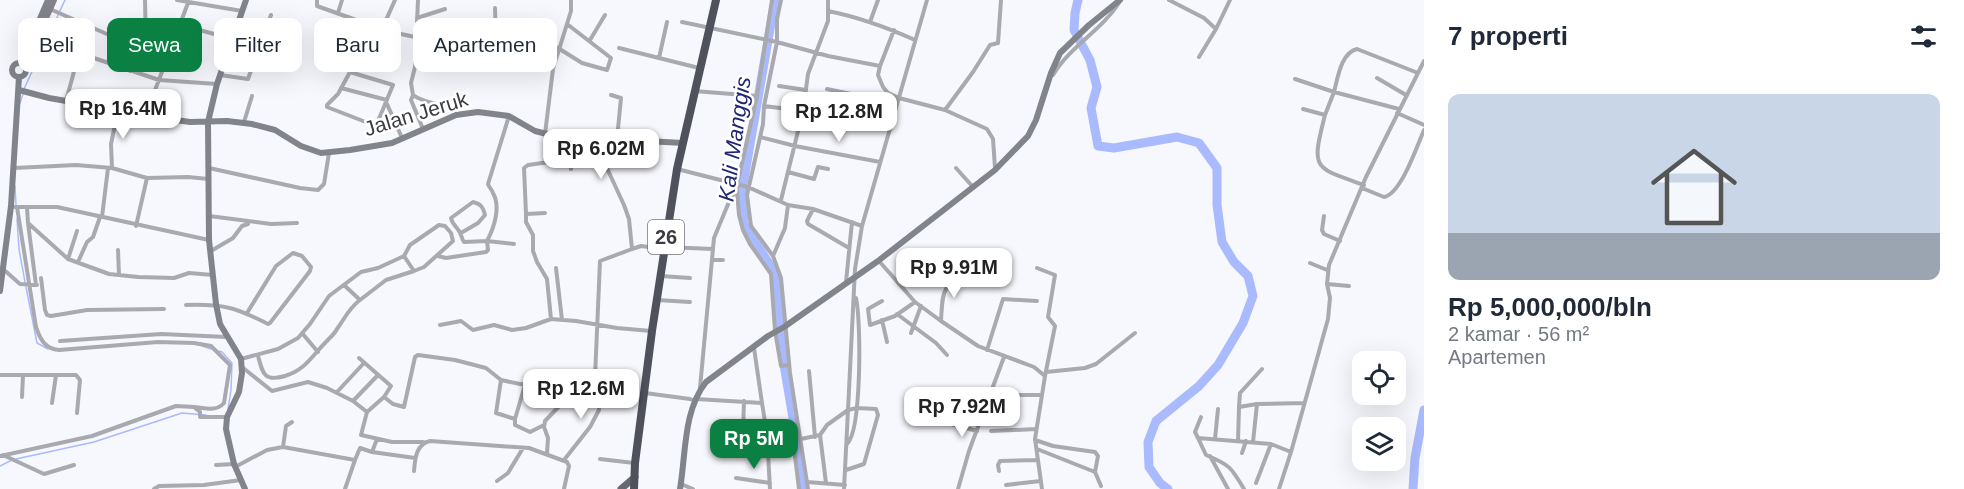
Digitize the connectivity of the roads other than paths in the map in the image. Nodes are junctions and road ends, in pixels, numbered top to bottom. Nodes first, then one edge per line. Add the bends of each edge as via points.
1 (145, 0) edge
2 (177, 0) edge
3 (246, 0) edge
4 (317, 0) edge
5 (342, 0) edge
6 (395, 0) edge
7 (418, 0) edge
8 (571, 0) edge
9 (716, 0) edge
10 (772, 0) edge
11 (782, 0) edge
12 (828, 0) edge
13 (878, 0) edge
14 (927, 0) edge
15 (1001, 0) edge
16 (1120, 0) edge
17 (1169, 0) edge
18 (1230, 0) edge
19 (188, 3) junction
20 (51, 4) edge
21 (495, 8) dead end
22 (445, 9) dead end
23 (243, 11) junction
24 (828, 11) junction
25 (338, 13) junction
26 (271, 15) dead end
27 (605, 15) dead end
28 (44, 18) edge
29 (145, 18) edge
30 (183, 18) edge
31 (240, 18) edge
32 (352, 18) edge
33 (387, 18) edge
34 (417, 18) joint
35 (495, 18) edge
36 (667, 22) dead end
37 (682, 22) dead end
38 (870, 22) junction
39 (567, 24) junction
40 (709, 27) junction
41 (1216, 28) junction
42 (894, 30) junction
43 (107, 35) edge
44 (590, 40) junction
45 (915, 40) junction
46 (767, 41) junction
47 (775, 42) junction
48 (558, 48) junction
49 (619, 48) dead end
50 (1068, 50) junction
51 (815, 53) junction
52 (1199, 57) dead end
53 (658, 58) junction
54 (1424, 61) edge
55 (18, 64) edge
56 (880, 66) junction
57 (699, 68) junction
58 (413, 70) edge
59 (26, 72) edge
60 (74, 72) edge
61 (133, 72) edge
62 (162, 72) edge
63 (221, 72) edge
64 (1418, 73) junction
65 (220, 75) junction
66 (19, 77) junction
67 (1377, 78) dead end
68 (1295, 79) dead end
69 (159, 80) junction
70 (218, 84) junction
71 (779, 86) dead end
72 (341, 88) junction
73 (827, 89) dead end
74 (806, 90) junction
75 (22, 91) junction
76 (694, 91) junction
77 (1334, 92) junction
78 (888, 93) junction
79 (413, 95) junction
80 (611, 95) dead end
81 (1406, 95) junction
82 (252, 96) dead end
83 (757, 96) junction
84 (899, 98) junction
85 (805, 99) junction
86 (66, 101) junction
87 (387, 102) junction
88 (764, 106) junction
89 (118, 109) junction
90 (1303, 109) dead end
91 (945, 110) junction
92 (803, 111) junction
93 (1398, 111) junction
94 (146, 114) junction
95 (456, 115) junction
96 (510, 116) junction
97 (1325, 116) junction
98 (208, 122) junction
99 (244, 122) junction
100 (892, 122) junction
101 (1424, 125) edge
102 (423, 129) junction
103 (1424, 130) edge
104 (545, 134) junction
105 (555, 136) junction
106 (760, 137) junction
107 (569, 138) junction
108 (593, 138) junction
109 (403, 139) junction
110 (617, 139) junction
111 (683, 143) junction
112 (795, 146) junction
113 (329, 153) junction
114 (880, 162) junction
115 (17, 168) junction
116 (110, 168) junction
117 (208, 168) junction
118 (956, 168) dead end
119 (571, 169) dead end
120 (677, 169) junction
121 (828, 169) dead end
122 (995, 170) junction
123 (788, 172) junction
124 (147, 178) junction
125 (208, 180) junction
126 (1363, 186) junction
127 (747, 187) junction
128 (738, 188) junction
129 (974, 188) junction
130 (781, 201) junction
131 (788, 205) junction
132 (16, 207) junction
133 (26, 207) junction
134 (813, 209) junction
135 (545, 213) dead end
136 (526, 214) junction
137 (209, 216) junction
138 (1324, 216) dead end
139 (101, 217) junction
140 (852, 222) junction
141 (28, 223) junction
142 (252, 223) junction
143 (297, 223) dead end
144 (135, 226) junction
145 (862, 226) junction
146 (77, 231) dead end
147 (753, 232) junction
148 (461, 233) junction
149 (746, 236) junction
150 (209, 240) junction
151 (488, 241) junction
152 (1340, 241) junction
153 (514, 244) dead end
154 (664, 248) junction
155 (849, 248) junction
156 (632, 249) junction
157 (711, 249) junction
158 (118, 250) dead end
159 (211, 251) junction
160 (404, 256) junction
161 (438, 256) junction
162 (773, 256) junction
163 (68, 259) junction
164 (712, 260) junction
165 (723, 260) dead end
166 (878, 261) junction
167 (78, 262) junction
168 (1310, 263) dead end
169 (556, 268) dead end
170 (1037, 268) dead end
171 (3, 269) junction
172 (1327, 270) junction
173 (414, 271) junction
174 (119, 275) junction
175 (213, 275) junction
176 (660, 276) junction
177 (856, 276) junction
178 (42, 278) dead end
179 (690, 278) dead end
180 (970, 278) dead end
181 (846, 282) junction
182 (1327, 284) junction
183 (34, 285) junction
184 (344, 285) junction
185 (1349, 286) dead end
186 (0, 291) edge
187 (855, 294) junction
188 (360, 300) junction
189 (657, 300) junction
190 (1037, 301) dead end
191 (690, 302) dead end
192 (882, 302) dead end
193 (915, 302) junction
194 (216, 304) junction
195 (186, 305) dead end
196 (921, 306) junction
197 (164, 309) dead end
198 (247, 313) junction
199 (897, 315) junction
200 (551, 320) junction
201 (562, 320) junction
202 (882, 320) junction
203 (941, 321) junction
204 (597, 324) junction
205 (440, 325) dead end
206 (784, 327) junction
207 (913, 328) junction
208 (652, 331) junction
209 (775, 331) junction
210 (302, 333) junction
211 (911, 333) dead end
212 (1135, 333) dead end
213 (226, 337) junction
214 (60, 341) dead end
215 (887, 342) dead end
216 (753, 347) junction
217 (987, 351) junction
218 (318, 352) junction
219 (258, 356) junction
220 (947, 356) dead end
221 (1004, 357) junction
222 (359, 358) dead end
223 (241, 363) junction
224 (364, 363) junction
225 (789, 365) junction
226 (1263, 369) dead end
227 (809, 371) dead end
228 (1045, 374) junction
229 (0, 375) edge
230 (23, 375) junction
231 (56, 375) junction
232 (378, 375) junction
233 (501, 380) junction
234 (592, 381) junction
235 (700, 389) junction
236 (337, 392) junction
237 (644, 393) junction
238 (1042, 394) junction
239 (990, 395) junction
240 (384, 397) junction
241 (22, 398) dead end
242 (696, 400) junction
243 (353, 401) junction
244 (744, 401) junction
245 (52, 403) dead end
246 (762, 403) junction
247 (1305, 403) junction
248 (1257, 404) junction
249 (194, 407) junction
250 (1239, 407) junction
251 (857, 408) junction
252 (1218, 409) dead end
253 (848, 410) junction
254 (367, 412) junction
255 (77, 413) dead end
256 (227, 417) junction
257 (1201, 417) dead end
258 (514, 419) junction
259 (292, 422) dead end
260 (948, 423) dead end
261 (544, 425) junction
262 (1036, 429) junction
263 (977, 431) junction
264 (991, 431) dead end
265 (743, 432) dead end
266 (818, 436) junction
267 (1198, 438) junction
268 (377, 439) junction
269 (801, 439) junction
270 (1035, 439) junction
271 (1215, 439) junction
272 (793, 440) dead end
273 (1238, 441) junction
274 (1246, 441) junction
275 (424, 442) junction
276 (1253, 442) junction
277 (847, 444) junction
278 (1271, 444) junction
279 (283, 447) junction
280 (523, 448) junction
281 (1037, 449) junction
282 (372, 452) junction
283 (1291, 452) junction
284 (547, 453) junction
285 (1242, 453) dead end
286 (1, 456) edge
287 (1210, 456) junction
288 (415, 458) junction
289 (600, 459) dead end
290 (355, 460) junction
291 (564, 460) junction
292 (1038, 460) junction
293 (635, 463) junction
294 (74, 465) dead end
295 (216, 465) dead end
296 (234, 466) junction
297 (846, 470) junction
298 (414, 471) dead end
299 (999, 471) dead end
300 (1095, 472) junction
301 (635, 477) junction
302 (736, 478) dead end
303 (241, 480) junction
304 (496, 481) dead end
305 (807, 482) junction
306 (1041, 482) junction
307 (770, 483) junction
308 (826, 483) junction
309 (1256, 483) dead end
310 (680, 486) edge
311 (1006, 486) dead end
312 (1101, 486) dead end
313 (845, 487) edge
314 (1012, 487) edge
315 (565, 488) edge
316 (154, 489) edge
317 (245, 489) edge
318 (345, 489) edge
319 (621, 489) edge
320 (634, 489) edge
321 (693, 489) edge
322 (770, 489) edge
323 (799, 489) edge
324 (808, 489) edge
325 (958, 489) edge
326 (1042, 489) edge
327 (1228, 489) edge
328 (1244, 489) edge
329 (1279, 489) edge

1 - 29 street
2 - 19 street
3 - 23 street
4 - 25 street via 317,6
5 - 25 street
6 - 33 street
7 - 34 street
8 - 39 street
9 - 40 highway, 26
10 - 46 street
11 - 47 street
12 - 24 street
13 - 38 street
14 - 45 street
15 - 91 street via 998,43 984,52
16 - 50 street via 1089,25
16 - 50 street via 1091,35
17 - 41 street
18 - 41 street
19 - 23 street
19 - 30 street
20 - 28 street
20 - 43 street via 60,15
21 - 35 street
22 - 34 street
23 - 31 street
24 - 38 street
24 - 51 street via 824,35
25 - 32 street
26 - 65 street via 248,80
27 - 44 street
36 - 53 street
37 - 40 street
38 - 42 street
39 - 44 street
39 - 48 street
40 - 46 street
40 - 57 highway, 26
41 - 52 street
42 - 45 street
42 - 56 street
44 - 48 street via 612,59 607,70 582,63
45 - 84 street
46 - 47 street
46 - 83 street
47 - 51 street
47 - 88 street
48 - 104 street
49 - 53 street
50 - 122 street via 1054,62 1028,136
51 - 56 street
51 - 74 street
53 - 57 street
54 - 64 street
55 - 66 street via 12,70
56 - 78 street via 878,75
57 - 76 highway, 26
58 - 79 street
59 - 66 street
60 - 86 street
61 - 69 street
62 - 69 street
63 - 65 street
64 - 77 street via 1354,50 1342,63
64 - 81 street
65 - 70 street
66 - 75 street
67 - 81 street
68 - 77 street
69 - 70 street
69 - 94 street
70 - 98 street
71 - 74 street
72 - 87 street
72 - 87 street via 351,72 392,84
72 - 87 street via 327,107 375,127
73 - 78 street via 875,99
74 - 85 street
75 - 86 street, Jalan Jeruk
75 - 115 street
76 - 83 street
76 - 111 highway, 26
77 - 93 street
77 - 97 street
78 - 84 street
79 - 95 street via 451,109
79 - 102 street via 411,100
80 - 110 street via 621,98
81 - 93 street
82 - 99 street
83 - 128 street
84 - 91 street
84 - 100 street
85 - 92 street
85 - 100 street
86 - 89 street, Jalan Jeruk
87 - 109 street
88 - 92 street
88 - 106 street
89 - 94 street, Jalan Jeruk
89 - 116 street
90 - 97 street
91 - 122 street via 991,134
92 - 112 street
93 - 101 street
93 - 126 street
94 - 98 street, Jalan Jeruk
95 - 96 street, Jalan Jeruk via 478,112
95 - 102 street, Jalan Jeruk
96 - 104 street, Jalan Jeruk
96 - 151 street via 488,184 494,193 496,212
97 - 126 street via 1319,140 1320,166
98 - 99 street, Jalan Jeruk
98 - 117 street
99 - 113 street, Jalan Jeruk via 275,130 311,150
100 - 114 street
102 - 109 street, Jalan Jeruk
103 - 126 street via 1392,193 1384,197
104 - 105 street, Jalan Jeruk
105 - 107 street, Jalan Jeruk
105 - 136 street via 549,162 524,168
106 - 112 street
106 - 127 street
107 - 108 street, Jalan Jeruk
107 - 119 street
108 - 110 street, Jalan Jeruk
108 - 156 street via 624,205
109 - 113 street, Jalan Jeruk
110 - 111 street, Jalan Jeruk
111 - 120 highway, 26
112 - 114 street
112 - 123 street
113 - 117 street via 324,184 318,190
114 - 145 street
115 - 116 street
115 - 132 street
116 - 124 street
116 - 139 street
117 - 125 street
118 - 129 street
120 - 128 street
120 - 154 highway, 26
121 - 123 street via 818,167 814,179
122 - 129 street
123 - 130 street
124 - 125 street
124 - 144 street
125 - 137 street
126 - 152 street
127 - 128 street
127 - 130 street
127 - 147 street
128 - 149 street via 740,220
128 - 157 street via 719,222
129 - 166 street
130 - 131 street
131 - 134 street
131 - 162 street via 785,228
132 - 133 street
132 - 171 street
132 - 183 street
133 - 139 street via 57,207
133 - 141 street
134 - 140 street
134 - 155 street via 808,224
135 - 136 street
136 - 200 street via 533,251 547,279
137 - 142 street
137 - 150 street
138 - 152 street via 1324,234
139 - 144 street
139 - 167 street
140 - 145 street
140 - 155 street
141 - 163 street
141 - 183 street
142 - 143 street
142 - 159 street via 242,226 233,238
144 - 150 street
145 - 177 street
146 - 163 street
147 - 149 street
147 - 162 street
148 - 148 street via 451,221 452,216 472,202 478,203 485,215
148 - 151 street via 464,242
149 - 209 street via 771,274
150 - 159 street
151 - 153 street
151 - 161 street via 486,252
152 - 172 street
154 - 156 street
154 - 157 street
154 - 176 highway, 26
155 - 181 street
156 - 204 street via 600,261
157 - 164 street
158 - 174 street
159 - 175 street
160 - 161 street via 410,245 442,225 453,241
160 - 173 street
160 - 184 street via 361,272
161 - 173 street
162 - 206 street via 781,278
163 - 167 street
164 - 165 street
164 - 235 street
166 - 177 street
166 - 193 street
167 - 174 street
168 - 172 street
169 - 201 street
170 - 228 street via 1055,275 1048,317 1055,326
171 - 183 street via 20,284
171 - 186 street
172 - 182 street
173 - 188 street via 386,280
174 - 175 street
175 - 194 street
176 - 179 street
176 - 189 highway, 26
177 - 181 street
177 - 187 street
178 - 183 street
180 - 203 street via 956,280 944,291
181 - 206 street
182 - 185 street
182 - 247 street via 1328,320
183 - 197 street via 47,315 51,316 87,310
183 - 249 street via 39,336 52,350 158,342 211,346 230,365 224,404 212,409
184 - 188 street
184 - 210 street via 329,296
187 - 251 street via 860,328
187 - 253 street
188 - 218 street
189 - 191 street
189 - 208 highway, 26
190 - 217 street via 1003,299
192 - 202 street via 867,312 870,325
193 - 196 street
193 - 199 street
194 - 195 street
194 - 198 street
194 - 213 street
196 - 203 street
196 - 207 street
198 - 198 street via 282,260 293,253 307,260 310,271 270,323
199 - 202 street
199 - 207 street
200 - 201 street
200 - 205 street via 513,330 494,325 473,330 461,321
201 - 204 street
202 - 215 street
203 - 217 street
204 - 208 street
204 - 234 street via 597,363
206 - 209 street
206 - 225 street
207 - 211 street
207 - 220 street via 936,343
208 - 237 highway, 26
209 - 216 street
209 - 225 street via 782,366
210 - 218 street
210 - 219 street via 278,349
212 - 228 street via 1096,364
213 - 214 street via 161,334
213 - 223 street via 237,350
216 - 235 street
216 - 246 street
217 - 221 street
218 - 219 street via 296,372 272,379 267,378
219 - 223 street
221 - 228 street
221 - 239 street
222 - 224 street
223 - 236 street via 272,391 304,382
223 - 256 street via 238,392
224 - 232 street
224 - 236 street
225 - 269 street
226 - 250 street via 1240,393
227 - 266 street
228 - 238 street
229 - 230 street
230 - 231 street
230 - 241 street
231 - 245 street
231 - 255 street via 80,377
232 - 240 street via 390,386
232 - 243 street
233 - 240 street via 486,368 418,355 404,407
233 - 258 street via 496,413
233 - 258 street via 525,385
234 - 261 street via 578,383
234 - 291 street via 599,404 597,415
235 - 242 street
236 - 243 street
237 - 242 street
237 - 293 highway, 26
238 - 239 street
238 - 262 street
239 - 263 street
240 - 254 street
242 - 244 street
242 - 310 street
243 - 254 street
244 - 246 street
244 - 265 street
246 - 307 street
247 - 248 street
247 - 283 street
248 - 250 street
248 - 276 street
249 - 256 street via 200,414
249 - 286 street via 176,406 92,436
250 - 273 street
251 - 253 street
251 - 277 street
251 - 297 street via 876,409 878,415 863,466
252 - 271 street
253 - 266 street
253 - 277 street
254 - 268 street via 360,434
256 - 296 street
257 - 267 street via 1195,432
258 - 261 street via 515,425 525,432
259 - 279 street via 287,424
260 - 263 street
261 - 284 street
262 - 264 street
262 - 270 street
263 - 325 street
266 - 269 street
266 - 308 street
267 - 271 street
267 - 287 street via 1202,450
268 - 275 street
268 - 282 street
269 - 305 street
270 - 281 street
270 - 300 street via 1053,446 1095,452
271 - 273 street
272 - 323 street
273 - 274 street
274 - 276 street
274 - 285 street
275 - 280 street
275 - 288 street
276 - 278 street
277 - 297 street
278 - 283 street
278 - 309 street
279 - 290 street
279 - 296 street
280 - 284 street
280 - 304 street via 508,473
281 - 292 street
281 - 300 street
282 - 288 street
282 - 290 street via 360,448
283 - 329 street
284 - 291 street
286 - 294 street via 44,474
287 - 327 street
287 - 328 street via 1228,465
288 - 298 street
289 - 293 street
290 - 318 street
291 - 315 street via 569,466
292 - 299 street via 1000,461
292 - 306 street
293 - 301 highway, 26
295 - 296 street
296 - 303 street
297 - 313 street
300 - 312 street
301 - 319 main road
301 - 320 highway, 26
302 - 307 street
303 - 316 street
303 - 317 street
305 - 308 street
305 - 324 street
306 - 314 street
306 - 326 street
307 - 322 street
308 - 313 street
310 - 321 street
311 - 314 street

